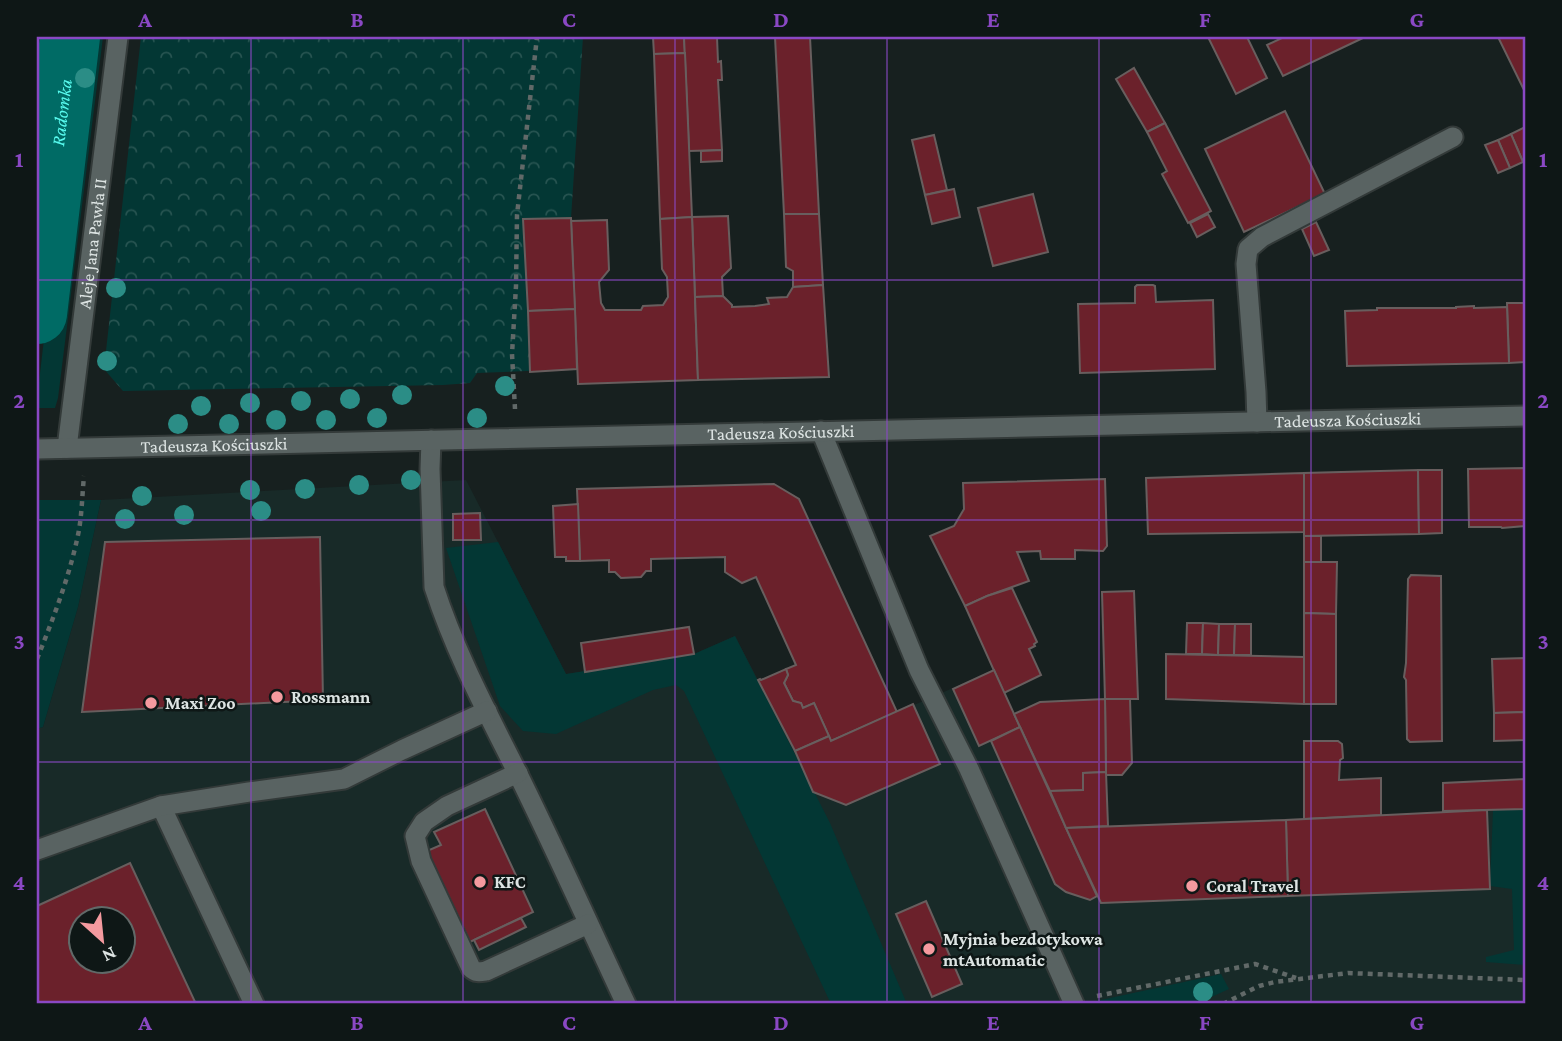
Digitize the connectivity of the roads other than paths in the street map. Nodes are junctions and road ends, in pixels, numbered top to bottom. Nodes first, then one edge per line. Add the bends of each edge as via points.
1 (118, 37) edge
2 (1453, 137) dead end
3 (1525, 416) edge
4 (1257, 422) junction
5 (821, 431) junction
6 (431, 440) junction
7 (67, 448) junction
8 (37, 449) edge
9 (486, 711) junction
10 (518, 773) junction
11 (160, 806) junction
12 (37, 850) edge
13 (588, 924) junction
14 (1074, 1003) edge
15 (254, 1004) edge
16 (626, 1004) edge

1 - 7 street, Aleje Jana Pawła II
2 - 4 street via 1262,237 1248,250
3 - 4 street, Tadeusza Kościuszki
4 - 5 street, Tadeusza Kościuszki
5 - 6 street, Tadeusza Kościuszki
5 - 14 street via 919,670
6 - 7 street, Tadeusza Kościuszki
6 - 9 street via 434,587
7 - 8 street, Tadeusza Kościuszki
9 - 10 street
9 - 11 street via 344,779
10 - 13 street
10 - 13 street via 447,806 424,822 415,836 421,861 474,971 486,971
11 - 12 street
11 - 15 street
13 - 16 street

